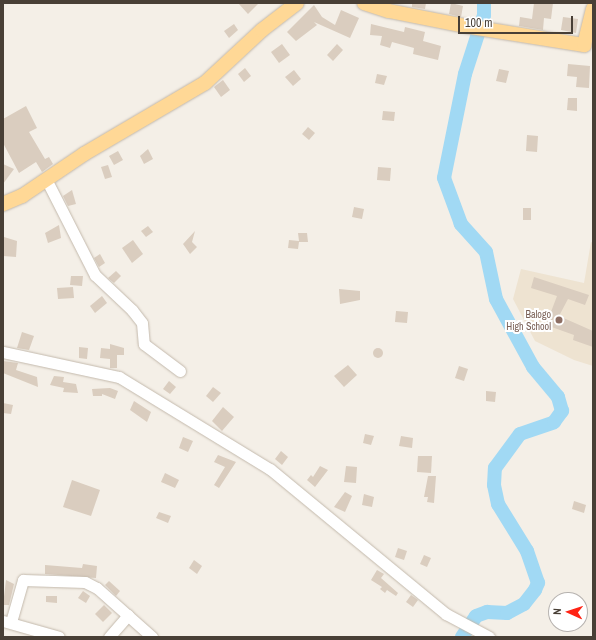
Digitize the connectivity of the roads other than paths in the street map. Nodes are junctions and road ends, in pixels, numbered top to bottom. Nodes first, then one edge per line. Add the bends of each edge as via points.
1 (297, 3) edge
2 (364, 3) edge
3 (593, 9) edge
4 (588, 48) edge
5 (46, 179) junction
6 (3, 204) edge
7 (3, 352) edge
8 (180, 371) dead end
9 (128, 616) junction
10 (7, 622) edge
11 (487, 636) edge
12 (59, 637) edge
13 (109, 637) edge
14 (152, 637) edge

1 - 5 main road via 262,30 205,84
2 - 4 main road via 389,11
3 - 4 main road
5 - 6 main road
5 - 8 street via 95,275 142,323 144,344
7 - 11 street via 120,377 270,469 446,614
9 - 10 street via 97,588 85,582 23,580
9 - 13 street
9 - 14 street
10 - 12 street

